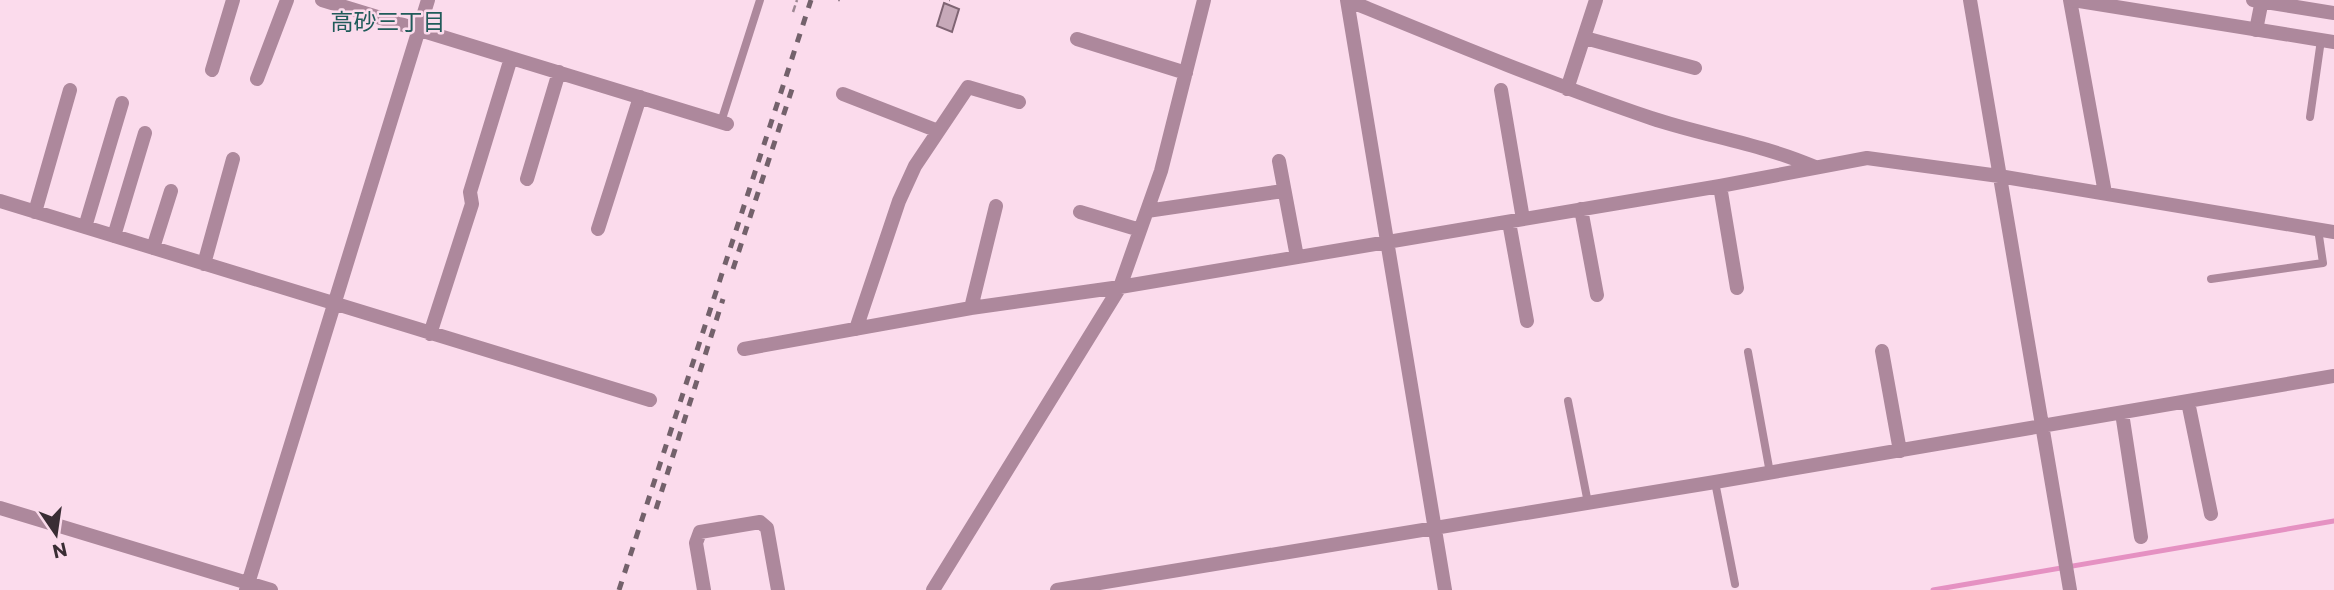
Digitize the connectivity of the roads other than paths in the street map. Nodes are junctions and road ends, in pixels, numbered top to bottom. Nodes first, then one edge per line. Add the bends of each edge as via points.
1 (233, 0) edge
2 (287, 0) edge
3 (322, 0) edge
4 (428, 0) edge
5 (760, 0) edge
6 (1204, 0) edge
7 (1346, 0) edge
8 (1596, 0) edge
9 (1970, 0) edge
10 (2071, 0) edge
11 (2259, 0) edge
12 (2333, 9) edge
13 (419, 29) junction
14 (2256, 30) junction
15 (1585, 38) junction
16 (1077, 39) dead end
17 (2328, 41) edge
18 (511, 58) junction
19 (1695, 68) dead end
20 (212, 70) dead end
21 (559, 72) junction
22 (1186, 72) junction
23 (257, 79) dead end
24 (1567, 89) junction
25 (70, 90) dead end
26 (1501, 90) dead end
27 (843, 94) dead end
28 (640, 97) junction
29 (1020, 102) dead end
30 (122, 103) dead end
31 (2310, 117) dead end
32 (724, 123) joint
33 (938, 131) junction
34 (145, 133) dead end
35 (233, 159) dead end
36 (1279, 162) dead end
37 (1815, 167) junction
38 (1999, 176) junction
39 (527, 179) dead end
40 (1720, 186) junction
41 (171, 191) dead end
42 (1283, 191) junction
43 (2105, 193) junction
44 (0, 201) edge
45 (996, 206) dead end
46 (1581, 209) junction
47 (1147, 211) junction
48 (35, 212) junction
49 (1080, 212) dead end
50 (1516, 220) junction
51 (85, 227) junction
52 (598, 229) dead end
53 (2318, 229) junction
54 (1140, 230) junction
55 (2334, 232) edge
56 (114, 236) junction
57 (1387, 242) junction
58 (153, 248) junction
59 (1297, 257) junction
60 (204, 264) junction
61 (2211, 279) dead end
62 (1120, 287) junction
63 (1737, 288) dead end
64 (1597, 295) dead end
65 (334, 304) junction
66 (971, 308) junction
67 (1527, 321) dead end
68 (856, 328) junction
69 (430, 334) junction
70 (744, 349) dead end
71 (1882, 351) dead end
72 (1748, 352) dead end
73 (2334, 376) edge
74 (650, 400) dead end
75 (1568, 401) dead end
76 (2188, 402) junction
77 (2122, 413) junction
78 (2042, 427) junction
79 (1900, 451) junction
80 (1770, 473) junction
81 (1716, 482) junction
82 (1588, 503) junction
83 (0, 508) edge
84 (2211, 514) dead end
85 (1433, 527) junction
86 (2141, 537) dead end
87 (1735, 584) dead end
88 (247, 587) edge
89 (271, 590) edge
90 (704, 590) edge
91 (778, 590) edge
92 (933, 590) edge
93 (1057, 590) edge
94 (1445, 590) edge
95 (2070, 590) edge

1 - 20 street
2 - 23 street
3 - 13 street
4 - 13 street
5 - 32 lane
6 - 22 street
7 - 24 street
7 - 57 street
8 - 15 street
9 - 38 street
10 - 14 street
10 - 43 street
11 - 12 street
11 - 14 street
13 - 18 street
13 - 65 street
14 - 17 street
15 - 19 street
15 - 24 street
16 - 22 street
17 - 31 lane
18 - 21 street
18 - 69 street via 470,191 472,204
21 - 28 street
21 - 39 street
22 - 47 street
24 - 37 street
25 - 48 street
26 - 50 street
27 - 33 street
28 - 32 street
28 - 52 street
29 - 33 street via 968,87
30 - 51 street
33 - 68 street via 899,201
34 - 56 street
35 - 60 street
36 - 42 street
37 - 38 street via 1867,158
37 - 40 street
38 - 43 street
38 - 78 street
40 - 46 street
40 - 63 street
41 - 58 street
42 - 47 street
42 - 59 street
43 - 53 street
44 - 48 street
45 - 66 street
46 - 50 street
46 - 64 street
47 - 54 street
48 - 51 street
49 - 54 street
50 - 57 street
50 - 67 street
51 - 56 street
53 - 55 street
53 - 61 lane via 2323,263
54 - 62 street
56 - 58 street
57 - 59 street
57 - 85 street
58 - 60 street
59 - 62 street
60 - 65 street
62 - 66 street
62 - 92 street
65 - 69 street
65 - 88 street
66 - 68 street
68 - 70 street
69 - 74 street
71 - 79 street
72 - 80 lane
73 - 76 street
75 - 82 lane
76 - 77 street
76 - 84 street
77 - 78 street
77 - 86 street
78 - 79 street
78 - 95 street
79 - 80 street
80 - 81 street
81 - 82 street
81 - 87 lane
82 - 85 street
83 - 88 street
85 - 93 street
85 - 94 street
88 - 89 street
90 - 91 street via 696,543 700,532 760,522 767,528

